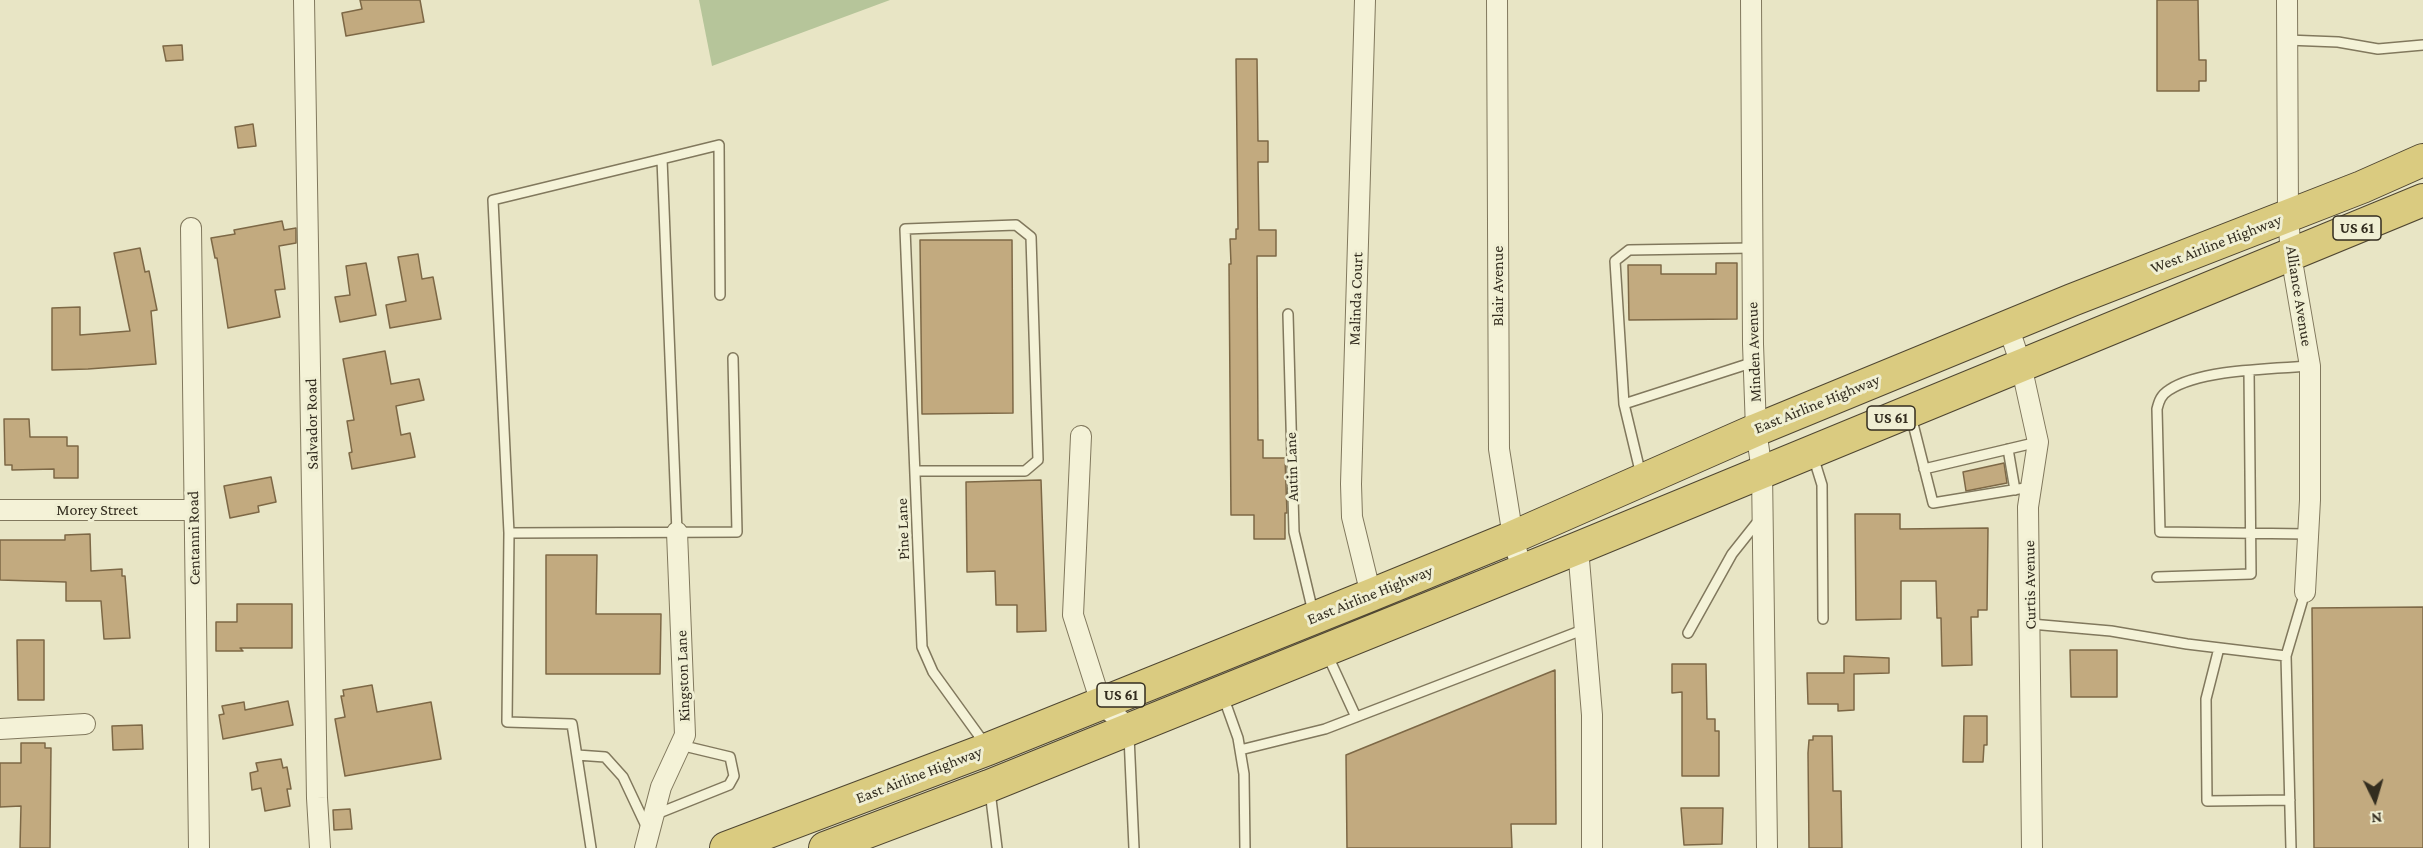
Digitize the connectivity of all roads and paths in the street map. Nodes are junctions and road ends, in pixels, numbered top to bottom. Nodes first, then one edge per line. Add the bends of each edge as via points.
1 (304, 0) edge
2 (1365, 0) edge
3 (1497, 0) edge
4 (1751, 0) edge
5 (2287, 0) edge
6 (2287, 40) junction
7 (2423, 45) edge
8 (662, 159) junction
9 (2423, 160) edge
10 (2423, 200) edge
11 (2288, 216) junction
12 (191, 228) dead end
13 (1752, 248) junction
14 (2291, 255) junction
15 (720, 295) dead end
16 (1288, 314) dead end
17 (2008, 326) junction
18 (733, 358) dead end
19 (1754, 362) junction
20 (2021, 365) junction
21 (2310, 366) junction
22 (2249, 371) junction
23 (1624, 404) junction
24 (1910, 410) junction
25 (1756, 430) junction
26 (1081, 436) dead end
27 (2038, 442) junction
28 (2008, 449) junction
29 (1811, 451) junction
30 (1924, 469) junction
31 (915, 471) junction
32 (1762, 471) junction
33 (1642, 480) junction
34 (2023, 488) junction
35 (0, 510) edge
36 (193, 510) junction
37 (1763, 515) junction
38 (677, 532) junction
39 (509, 533) junction
40 (2251, 533) junction
41 (2308, 534) junction
42 (1513, 537) junction
43 (1578, 548) junction
44 (1521, 571) junction
45 (2157, 577) dead end
46 (2305, 592) joint
47 (1371, 595) junction
48 (1314, 617) junction
49 (1823, 619) dead end
50 (2031, 624) junction
51 (1585, 629) junction
52 (1688, 633) dead end
53 (2219, 648) junction
54 (1325, 649) junction
55 (2286, 657) junction
56 (1221, 691) junction
57 (1101, 703) junction
58 (1356, 717) junction
59 (85, 724) dead end
60 (1129, 728) junction
61 (0, 729) edge
62 (680, 746) junction
63 (988, 748) junction
64 (1240, 750) junction
65 (577, 755) junction
66 (989, 786) junction
67 (2290, 800) junction
68 (649, 832) edge
69 (822, 837) edge
70 (199, 848) edge
71 (320, 848) edge
72 (591, 848) edge
73 (726, 848) edge
74 (997, 848) edge
75 (1134, 848) edge
76 (1245, 848) edge
77 (1592, 848) edge
78 (1767, 848) edge
79 (2032, 848) edge
80 (2291, 848) edge

1 - 71 street, Salvador Road
2 - 47 street, Malinda Court via 1351,484 1352,517
3 - 42 street, Blair Avenue via 1499,449
4 - 13 street, Minden Avenue
5 - 6 street, Alliance Avenue
6 - 7 lane via 2379,49
6 - 11 street, Alliance Avenue
8 - 15 lane via 719,145
8 - 38 lane
8 - 39 lane via 493,200
9 - 11 highway, West Airline Highway / US 61
10 - 14 highway, US 61
11 - 14 street, Alliance Avenue
11 - 17 highway, West Airline Highway / US 61
12 - 36 street, Centanni Road
13 - 19 street, Minden Avenue
13 - 23 lane via 1629,250 1615,261
14 - 20 highway, US 61
14 - 21 street, Alliance Avenue
16 - 48 lane, Autin Lane via 1294,532
17 - 20 street, Curtis Avenue
17 - 25 highway, East Airline Highway / US 61
18 - 38 lane via 737,532
19 - 23 lane
19 - 25 street, Minden Avenue
20 - 24 highway, East Airline Highway / US 61
20 - 27 street, Curtis Avenue
21 - 22 lane
21 - 41 street, Alliance Avenue
22 - 40 lane
22 - 40 lane via 2179,385 2160,399 2157,409 2160,532
23 - 33 lane
24 - 29 highway, East Airline Highway / US 61
24 - 30 lane
25 - 32 street, Minden Avenue
25 - 33 highway, East Airline Highway / US 61
26 - 57 street via 1072,615
27 - 28 lane
27 - 34 street, Curtis Avenue
28 - 30 lane
28 - 34 lane
29 - 32 highway, East Airline Highway / US 61
29 - 49 lane via 1822,485
30 - 34 lane via 1932,502
31 - 31 lane, Pine Lane via 905,229 1016,225 1031,237 1038,460 1025,471
31 - 63 lane, Pine Lane via 922,647 933,672
32 - 37 street, Minden Avenue
32 - 43 highway, East Airline Highway / US 61
33 - 42 highway, East Airline Highway / US 61
34 - 50 street, Curtis Avenue via 2028,507
35 - 36 street, Morey Street
36 - 70 street, Centanni Road
37 - 52 lane via 1732,554
37 - 78 street, Minden Avenue
38 - 39 lane
38 - 62 street, Kingston Lane via 685,735
39 - 65 lane via 507,722 572,724
40 - 41 lane
40 - 45 lane via 2251,574
41 - 46 street, Alliance Avenue
42 - 44 street, Blair Avenue
42 - 47 highway, East Airline Highway / US 61
43 - 44 highway, East Airline Highway / US 61
43 - 51 street
44 - 54 highway, East Airline Highway / US 61
46 - 55 lane
47 - 48 highway, East Airline Highway / US 61
48 - 57 highway, East Airline Highway / US 61
50 - 53 lane via 2111,631
50 - 79 street, Curtis Avenue
51 - 58 lane
51 - 77 street via 1593,715
53 - 55 lane
53 - 67 lane via 2206,699 2207,801
54 - 56 highway, East Airline Highway / US 61
54 - 58 lane
55 - 67 lane
56 - 60 highway, East Airline Highway / US 61
56 - 64 lane
57 - 60 street
57 - 63 highway, East Airline Highway / US 61
58 - 64 lane via 1307,735
59 - 61 street
60 - 66 highway, East Airline Highway / US 61
60 - 75 lane
62 - 68 street, Kingston Lane via 661,787
62 - 68 lane via 730,757 734,776 729,785
63 - 69 highway, East Airline Highway / US 61
64 - 76 lane via 1245,774
65 - 68 lane via 605,757 622,777
65 - 72 lane
66 - 69 highway, East Airline Highway / US 61
66 - 74 lane
67 - 80 lane
69 - 73 highway, East Airline Highway / US 61

